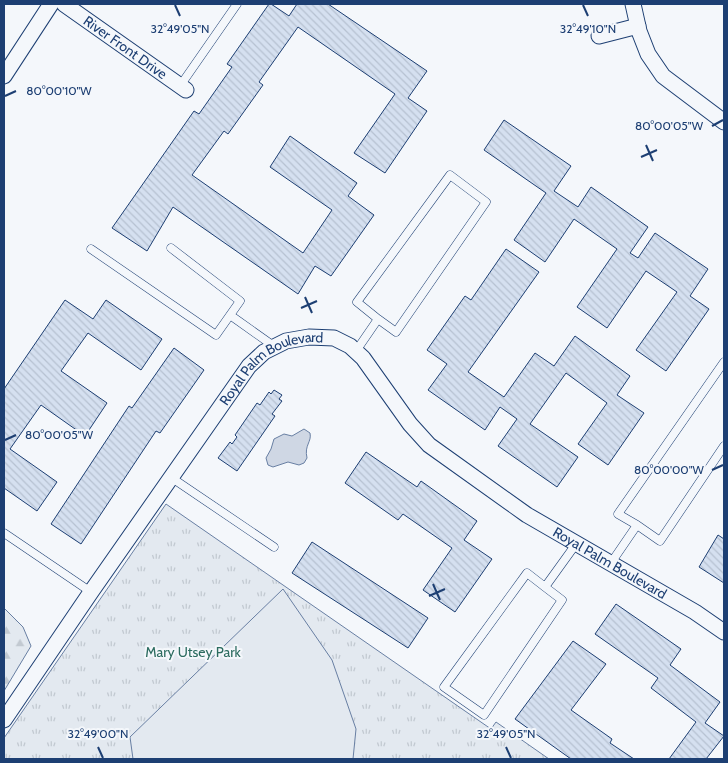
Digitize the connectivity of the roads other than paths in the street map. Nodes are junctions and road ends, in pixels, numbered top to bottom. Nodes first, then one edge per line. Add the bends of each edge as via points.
1 (51, 4) edge
2 (64, 4) edge
3 (237, 4) edge
4 (633, 4) edge
5 (638, 26) junction
6 (599, 36) dead end
7 (4, 76) edge
8 (183, 88) joint
9 (724, 122) edge
10 (171, 248) dead end
11 (91, 249) dead end
12 (230, 316) junction
13 (378, 319) junction
14 (275, 347) junction
15 (356, 351) junction
16 (724, 362) edge
17 (724, 446) edge
18 (172, 478) junction
19 (637, 525) junction
20 (4, 533) edge
21 (576, 544) junction
22 (274, 547) dead end
23 (611, 564) junction
24 (545, 587) junction
25 (90, 592) junction
26 (724, 632) edge
27 (4, 720) edge

1 - 7 street
2 - 8 street, River Front Drive
3 - 8 lane
4 - 5 street
5 - 6 street
5 - 9 street via 648,54 663,76
10 - 12 lane via 240,301
11 - 12 lane via 216,335
12 - 14 lane
13 - 13 lane via 396,332 486,202 450,175 357,302
13 - 15 lane
14 - 15 street, Royal Palm Boulevard via 286,341 309,337 334,338
14 - 18 street, Royal Palm Boulevard via 249,366
15 - 21 street, Royal Palm Boulevard via 429,445 527,515
16 - 19 lane via 618,514
17 - 19 lane via 660,541
18 - 22 lane
18 - 25 street, Royal Palm Boulevard
19 - 23 lane
20 - 25 lane
21 - 23 street, Royal Palm Boulevard
21 - 24 lane
23 - 26 street, Royal Palm Boulevard
24 - 24 lane via 562,600 484,715 444,687 527,573
25 - 27 street, Royal Palm Boulevard

